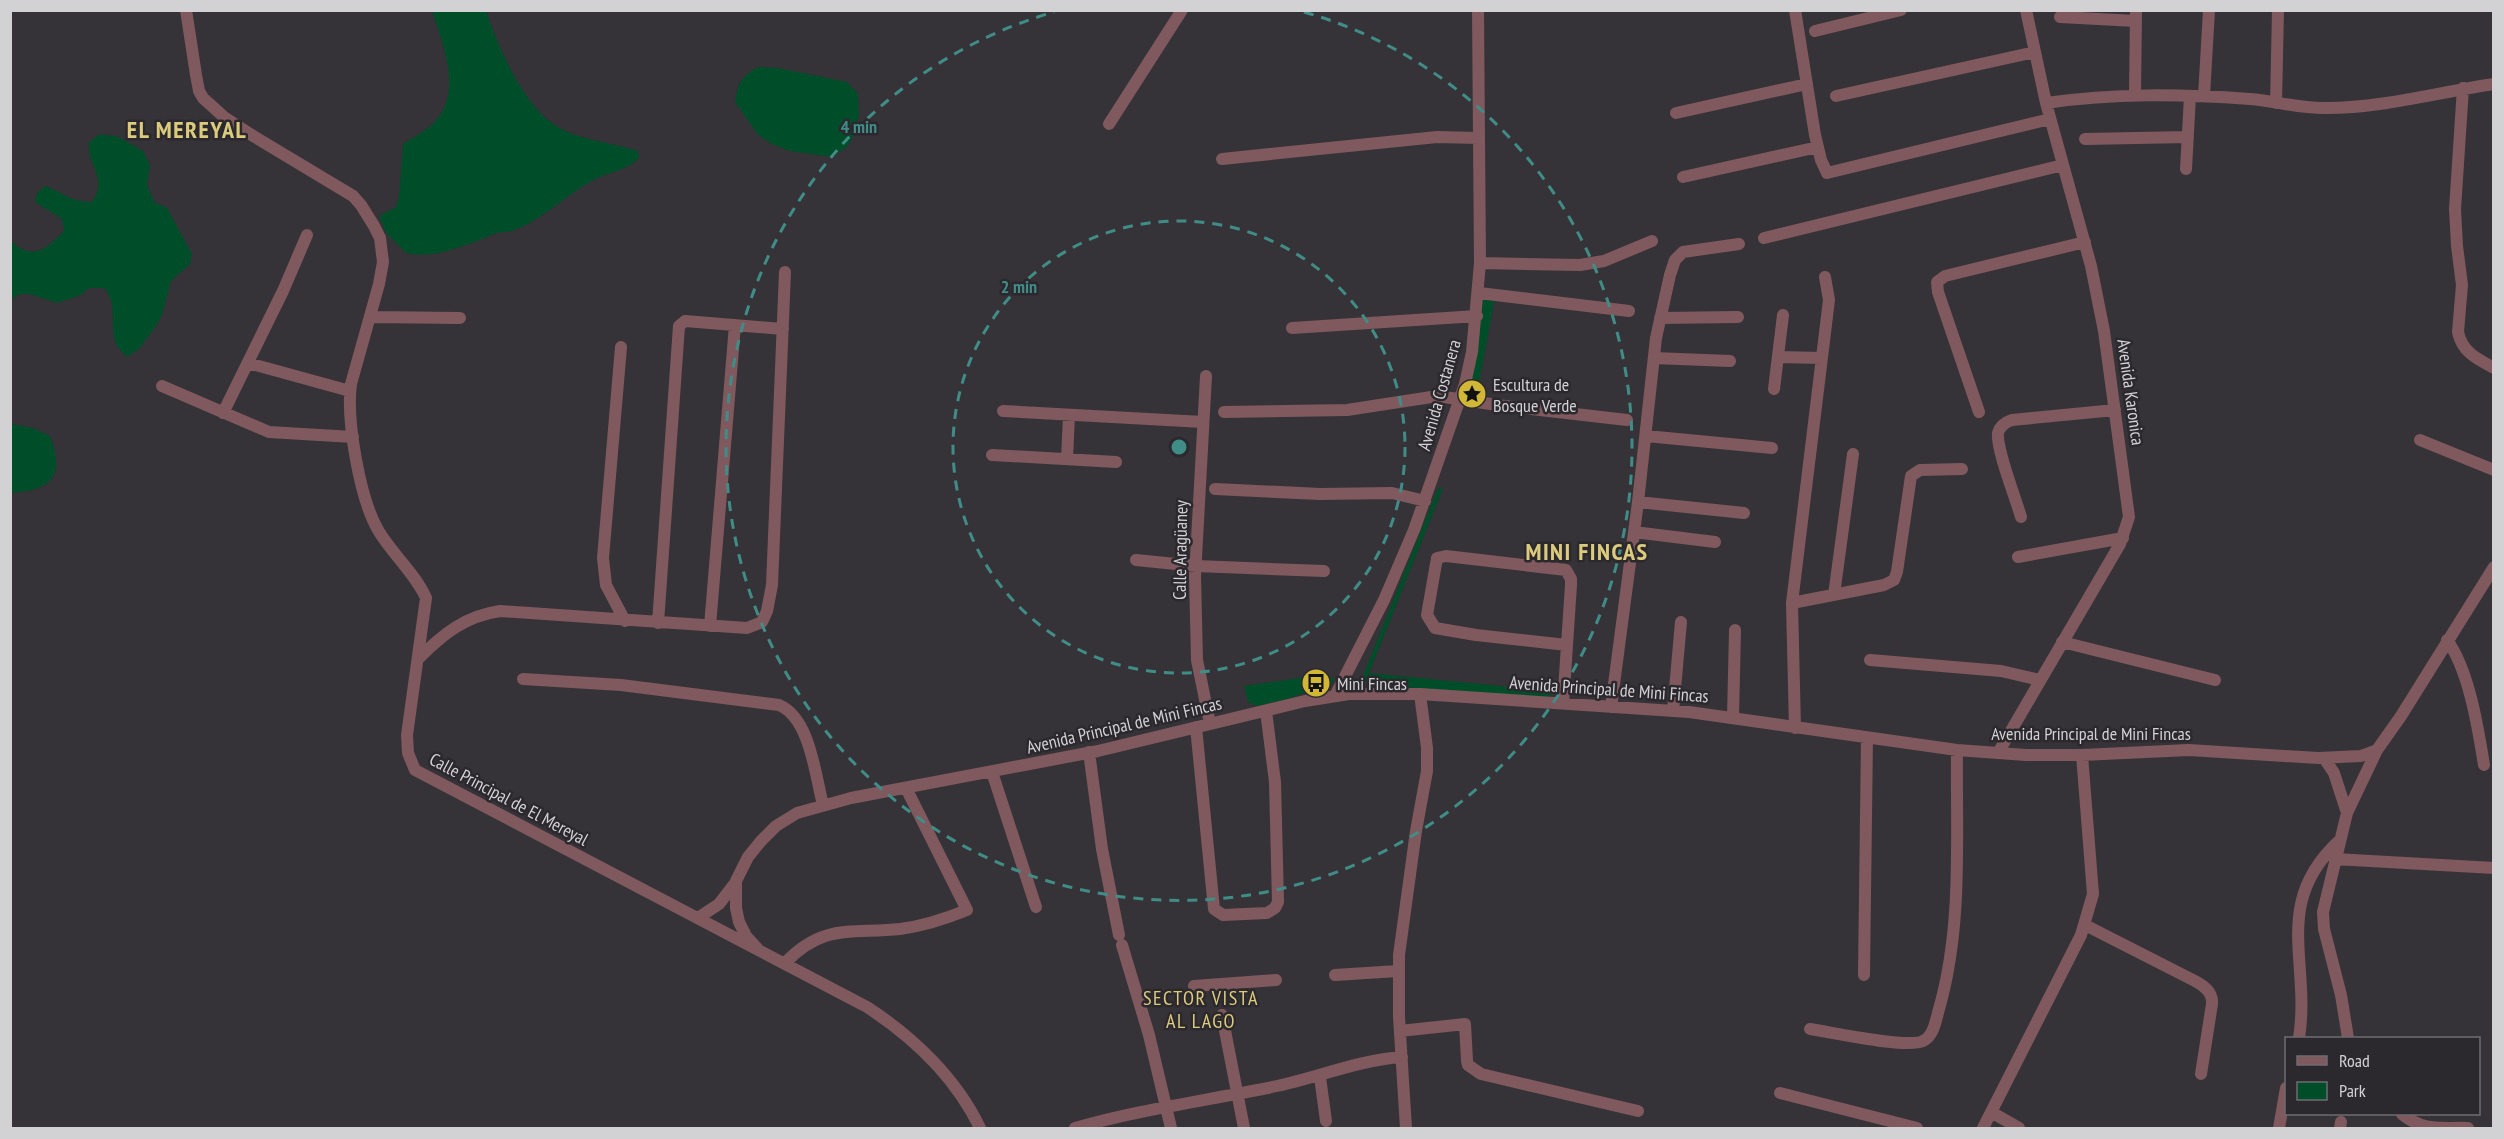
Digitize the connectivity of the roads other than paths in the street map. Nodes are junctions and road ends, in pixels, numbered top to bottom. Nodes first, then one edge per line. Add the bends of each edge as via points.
1 (186, 10) edge
2 (1182, 10) edge
3 (1478, 10) edge
4 (1795, 10) edge
5 (1901, 10) edge
6 (2026, 10) edge
7 (2209, 10) edge
8 (2278, 10) edge
9 (2136, 16) edge
10 (2060, 17) dead end
11 (1815, 31) dead end
12 (2035, 52) junction
13 (1807, 84) junction
14 (2493, 84) edge
15 (2463, 88) junction
16 (2135, 94) junction
17 (1836, 96) dead end
18 (2190, 96) junction
19 (2204, 96) junction
20 (2046, 103) junction
21 (2276, 103) junction
22 (1676, 113) dead end
23 (2050, 119) junction
24 (1109, 124) dead end
25 (2188, 137) junction
26 (1479, 138) junction
27 (2085, 139) dead end
28 (1818, 147) junction
29 (1222, 159) dead end
30 (2063, 165) junction
31 (2186, 169) dead end
32 (1683, 177) dead end
33 (307, 235) dead end
34 (1764, 238) dead end
35 (1652, 241) dead end
36 (2085, 242) junction
37 (1739, 244) dead end
38 (1480, 263) junction
39 (785, 272) dead end
40 (1825, 277) dead end
41 (1479, 293) junction
42 (1629, 311) dead end
43 (1783, 315) dead end
44 (1477, 316) junction
45 (370, 317) junction
46 (1738, 317) dead end
47 (460, 318) dead end
48 (1660, 318) junction
49 (735, 325) junction
50 (1292, 328) dead end
51 (783, 329) junction
52 (621, 347) dead end
53 (1778, 357) junction
54 (1654, 358) junction
55 (1822, 358) junction
56 (1730, 361) dead end
57 (248, 363) junction
58 (2493, 368) edge
59 (1206, 376) dead end
60 (162, 386) dead end
61 (1774, 389) dead end
62 (350, 391) junction
63 (1460, 400) junction
64 (2115, 410) junction
65 (1003, 411) dead end
66 (1224, 412) dead end
67 (1979, 412) dead end
68 (223, 413) junction
69 (1069, 415) junction
70 (1627, 420) dead end
71 (1203, 422) junction
72 (1646, 436) junction
73 (353, 438) junction
74 (2420, 440) dead end
75 (1772, 448) dead end
76 (1853, 454) dead end
77 (992, 455) dead end
78 (1067, 459) junction
79 (1116, 462) dead end
80 (1962, 469) dead end
81 (2493, 470) edge
82 (1215, 489) dead end
83 (1425, 501) junction
84 (1638, 502) junction
85 (1744, 513) dead end
86 (2021, 517) dead end
87 (1634, 532) junction
88 (2123, 538) junction
89 (1715, 542) dead end
90 (2018, 557) dead end
91 (1136, 560) dead end
92 (1196, 566) junction
93 (1324, 571) dead end
94 (2492, 572) edge
95 (1834, 595) junction
96 (1792, 603) junction
97 (625, 621) junction
98 (1681, 622) dead end
99 (658, 623) junction
100 (710, 626) junction
101 (1735, 630) dead end
102 (2447, 640) junction
103 (2062, 642) junction
104 (1567, 645) junction
105 (418, 659) junction
106 (1870, 660) dead end
107 (523, 679) dead end
108 (2040, 680) junction
109 (2215, 680) dead end
110 (1420, 694) junction
111 (1335, 696) junction
112 (1563, 703) junction
113 (1611, 707) junction
114 (1266, 711) junction
115 (1673, 711) junction
116 (1733, 718) junction
117 (1210, 724) junction
118 (1196, 728) junction
119 (1795, 728) junction
120 (1867, 738) junction
121 (1957, 750) junction
122 (2377, 750) junction
123 (1089, 752) junction
124 (1998, 753) junction
125 (2082, 755) junction
126 (2324, 758) junction
127 (2484, 765) dead end
128 (992, 772) junction
129 (906, 788) junction
130 (823, 805) junction
131 (2347, 813) junction
132 (2341, 839) junction
133 (2335, 859) junction
134 (2493, 868) edge
135 (736, 881) junction
136 (1036, 907) dead end
137 (698, 918) junction
138 (2085, 925) junction
139 (757, 948) junction
140 (785, 963) junction
141 (1398, 971) junction
142 (1335, 975) dead end
143 (1864, 975) dead end
144 (1276, 980) dead end
145 (1194, 986) dead end
146 (1222, 1015) dead end
147 (1810, 1029) dead end
148 (1400, 1031) junction
149 (2299, 1037) edge
150 (2348, 1037) edge
151 (1402, 1057) junction
152 (2201, 1074) dead end
153 (1320, 1077) junction
154 (1779, 1093) dead end
155 (1237, 1094) junction
156 (2285, 1094) edge
157 (1166, 1107) junction
158 (1638, 1111) dead end
159 (1992, 1112) junction
160 (2404, 1115) edge
161 (1326, 1121) dead end
162 (2417, 1127) edge
163 (980, 1128) edge
164 (1075, 1128) edge
165 (1171, 1128) edge
166 (1244, 1128) edge
167 (1406, 1128) edge
168 (1917, 1128) edge
169 (1983, 1128) edge
170 (2019, 1128) edge
171 (2279, 1128) edge
172 (2468, 1128) edge

1 - 45 street, Calle Principal de El Mereyal via 203,98 250,134 353,196 368,214 380,238 383,262
2 - 24 street
3 - 26 street, Avenida Costanera
4 - 13 street
5 - 11 street
6 - 12 street, Avenida Karonica
7 - 19 street
8 - 21 street
9 - 10 street
9 - 16 street
12 - 17 street
12 - 20 street, Avenida Karonica
13 - 22 street
13 - 28 street
14 - 15 street
15 - 21 street via 2340,108
15 - 58 street via 2455,218 2462,285 2458,332 2469,353
16 - 18 street
16 - 20 street
18 - 19 street
18 - 25 street
19 - 21 street
20 - 23 street, Avenida Karonica
23 - 28 street via 1830,174
23 - 30 street, Avenida Karonica
25 - 27 street
25 - 31 street
26 - 29 street via 1437,137
26 - 38 street, Avenida Costanera
28 - 32 street
30 - 34 street
30 - 36 street, Avenida Karonica
33 - 57 street
35 - 38 street via 1596,263
36 - 64 street, Avenida Karonica via 2104,331
36 - 67 street via 1945,276 1938,282 1938,292
37 - 48 street via 1688,250 1678,256
38 - 41 street, Avenida Costanera
39 - 51 street
40 - 55 street via 1829,300
41 - 42 street
41 - 44 street, Avenida Costanera
43 - 53 street
44 - 50 street
44 - 63 street, Avenida Costanera
45 - 47 street
45 - 62 street, Calle Principal de El Mereyal
46 - 48 street
48 - 54 street
49 - 51 street
49 - 99 street via 685,321 679,326
49 - 100 street
51 - 100 street via 767,611 762,622 754,627
52 - 97 street via 603,558 606,585
53 - 55 street
53 - 61 street
54 - 56 street
54 - 72 street
55 - 96 street
57 - 62 street
57 - 68 street
59 - 71 street, Calle Aragüaney
60 - 68 street
62 - 73 street, Calle Principal de El Mereyal
63 - 66 street via 1428,396 1347,410
63 - 70 street
63 - 83 street, Avenida Costanera
64 - 86 street via 2012,420 2002,425 1998,434 2000,448
64 - 88 street, Avenida Karonica via 2129,507
65 - 69 street
68 - 73 street via 269,432
69 - 71 street
69 - 78 street
71 - 92 street, Calle Aragüaney
72 - 75 street
72 - 84 street
73 - 105 street, Calle Principal de El Mereyal via 373,519 426,598
74 - 81 street
76 - 95 street
77 - 78 street
78 - 79 street
80 - 95 street via 1920,470 1911,476 1898,572 1893,580
82 - 83 street via 1392,493
83 - 111 street, Avenida Costanera via 1384,600
84 - 85 street
84 - 87 street
87 - 89 street
87 - 113 street
88 - 90 street
88 - 103 street, Avenida Karonica
91 - 92 street
92 - 93 street
92 - 117 street, Calle Aragüaney via 1197,660
94 - 102 street
95 - 96 street
96 - 119 street
97 - 99 street
97 - 105 street via 500,611 483,614 454,627
98 - 115 street
99 - 100 street
101 - 116 street
102 - 122 street
102 - 127 street via 2460,666 2478,724
103 - 108 street, Avenida Karonica
103 - 109 street
104 - 104 street via 1571,579 1566,570 1437,558 1427,615 1436,628
104 - 112 street
105 - 137 street, Calle Principal de El Mereyal via 407,735 408,753 416,770
106 - 108 street via 2001,670
107 - 130 street via 621,685 779,705 793,714 803,731
108 - 124 street, Avenida Karonica
110 - 111 street, Avenida Principal de Mini Fincas
110 - 112 street, Avenida Principal de Mini Fincas
110 - 141 street via 1427,771
111 - 114 street, Avenida Principal de Mini Fincas
112 - 113 street, Avenida Principal de Mini Fincas
113 - 115 street, Avenida Principal de Mini Fincas
114 - 117 street, Avenida Principal de Mini Fincas
114 - 118 street via 1275,782 1279,875 1278,902 1267,913 1223,915 1214,909
115 - 116 street, Avenida Principal de Mini Fincas
116 - 119 street, Avenida Principal de Mini Fincas
117 - 118 street, Avenida Principal de Mini Fincas
118 - 123 street, Avenida Principal de Mini Fincas
119 - 120 street, Avenida Principal de Mini Fincas
120 - 121 street, Avenida Principal de Mini Fincas
120 - 143 street
121 - 124 street, Avenida Principal de Mini Fincas
121 - 147 street via 1955,925 1944,992 1931,1033 1923,1042 1916,1043
122 - 126 street, Avenida Principal de Mini Fincas via 2361,756
122 - 131 street
123 - 128 street, Avenida Principal de Mini Fincas
123 - 157 street via 1105,868 1120,940
124 - 125 street, Avenida Principal de Mini Fincas
125 - 126 street, Avenida Principal de Mini Fincas via 2189,750
125 - 138 street via 2093,884
126 - 131 street via 2334,772
128 - 129 street, Avenida Principal de Mini Fincas
128 - 136 street
129 - 130 street, Avenida Principal de Mini Fincas
129 - 140 street via 967,910 900,929 834,932 802,946
130 - 135 street, Avenida Principal de Mini Fincas via 797,813 776,826 748,857
131 - 132 street
132 - 133 street
132 - 149 street via 2319,861 2301,898
133 - 134 street
133 - 150 street via 2323,912 2324,929
135 - 137 street via 719,904
135 - 139 street, Avenida Principal de Mini Fincas via 739,922
137 - 139 street, Calle Principal de El Mereyal
138 - 152 street via 2207,989 2212,1004
138 - 159 street
139 - 140 street, Calle Principal de El Mereyal
140 - 163 street, Calle Principal de El Mereyal via 867,1007 905,1034 949,1080
141 - 142 street
141 - 148 street
144 - 145 street
146 - 155 street
148 - 151 street
148 - 158 street via 1465,1024 1468,1065 1481,1074
151 - 153 street via 1372,1060
151 - 167 street
153 - 155 street
153 - 161 street
154 - 168 street
155 - 157 street
155 - 166 street
156 - 171 street
157 - 164 street
157 - 165 street
159 - 169 street
159 - 170 street
160 - 162 street
162 - 172 street

